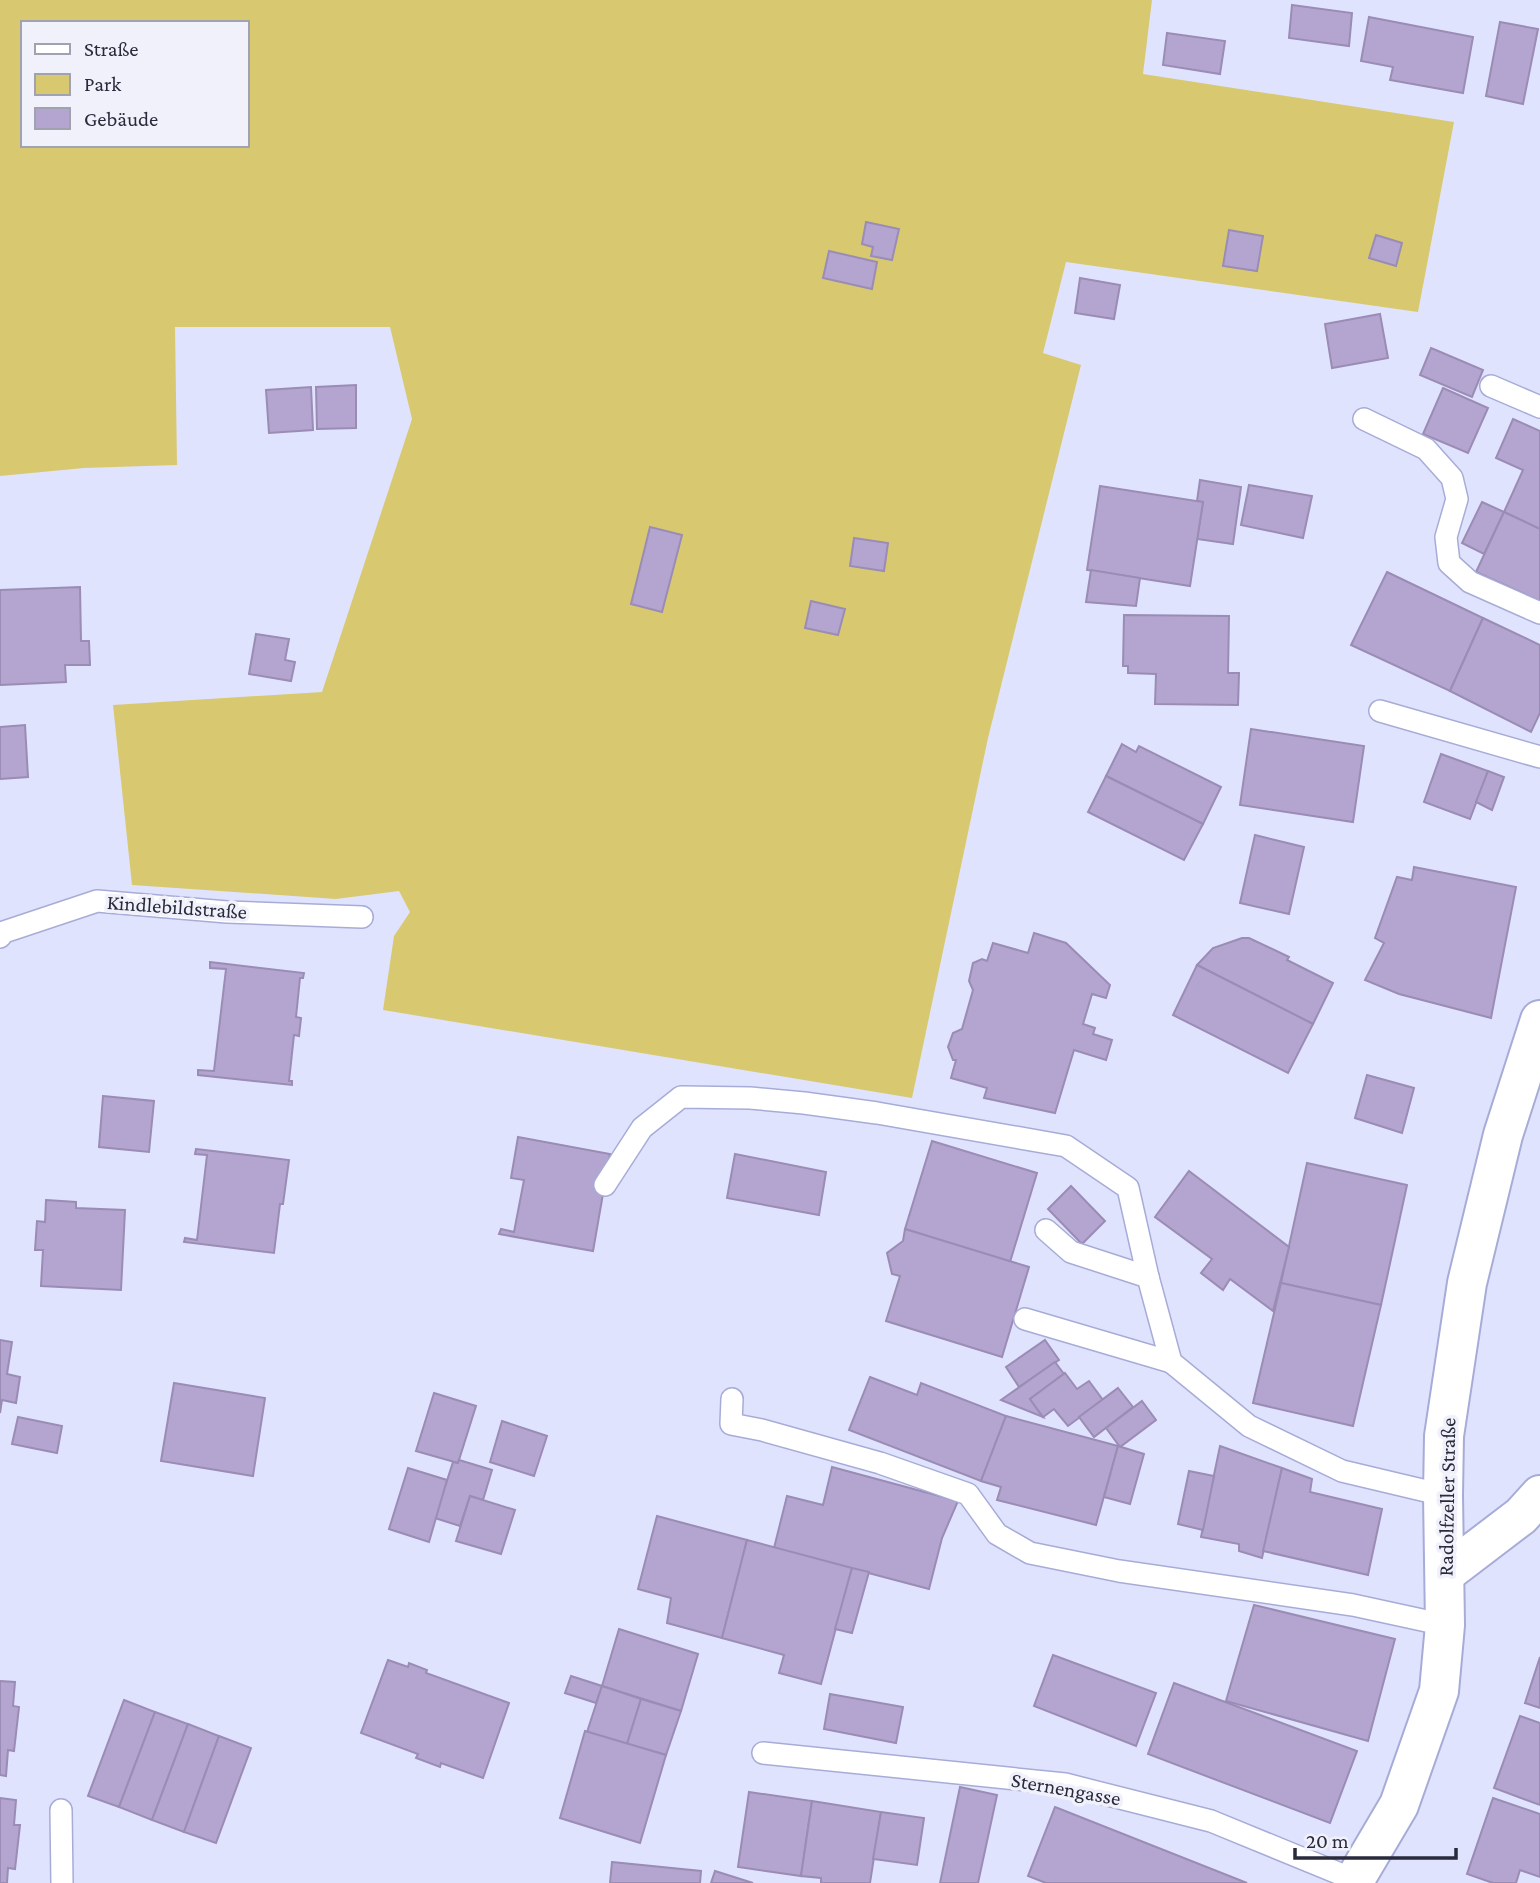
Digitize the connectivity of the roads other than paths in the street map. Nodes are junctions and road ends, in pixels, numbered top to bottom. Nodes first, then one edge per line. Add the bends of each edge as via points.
1 (1490, 386) dead end
2 (1540, 407) edge
3 (1364, 419) dead end
4 (1540, 613) edge
5 (1380, 711) dead end
6 (1540, 757) edge
7 (362, 917) dead end
8 (0, 937) edge
9 (1540, 1020) edge
10 (605, 1185) dead end
11 (1046, 1230) dead end
12 (1148, 1277) junction
13 (1025, 1319) dead end
14 (1171, 1362) junction
15 (732, 1399) dead end
16 (1540, 1495) edge
17 (1443, 1496) junction
18 (1446, 1573) junction
19 (1445, 1625) junction
20 (763, 1753) dead end
21 (61, 1810) dead end
22 (1354, 1881) edge
23 (62, 1883) edge

1 - 2 lane
3 - 4 lane via 1426,449 1452,478 1457,499 1446,537 1449,563 1470,582
5 - 6 lane
7 - 8 lane, Kindlebildstraße via 97,901
9 - 17 main road, Radolfzeller Straße via 1503,1135 1467,1283 1444,1436
10 - 12 lane via 642,1128 681,1097 750,1098 877,1113 1066,1146 1128,1188
11 - 12 lane via 1070,1252
12 - 14 lane
13 - 14 lane
14 - 17 lane via 1249,1426 1342,1471
15 - 19 lane via 731,1424 880,1463 968,1494 997,1534 1030,1553 1119,1571 1353,1605
16 - 18 main road via 1521,1516
17 - 18 main road, Radolfzeller Straße
18 - 19 main road, Radolfzeller Straße
19 - 22 main road, Radolfzeller Straße via 1439,1691 1399,1805
20 - 22 lane, Sternengasse via 1065,1784 1211,1821
21 - 23 lane

